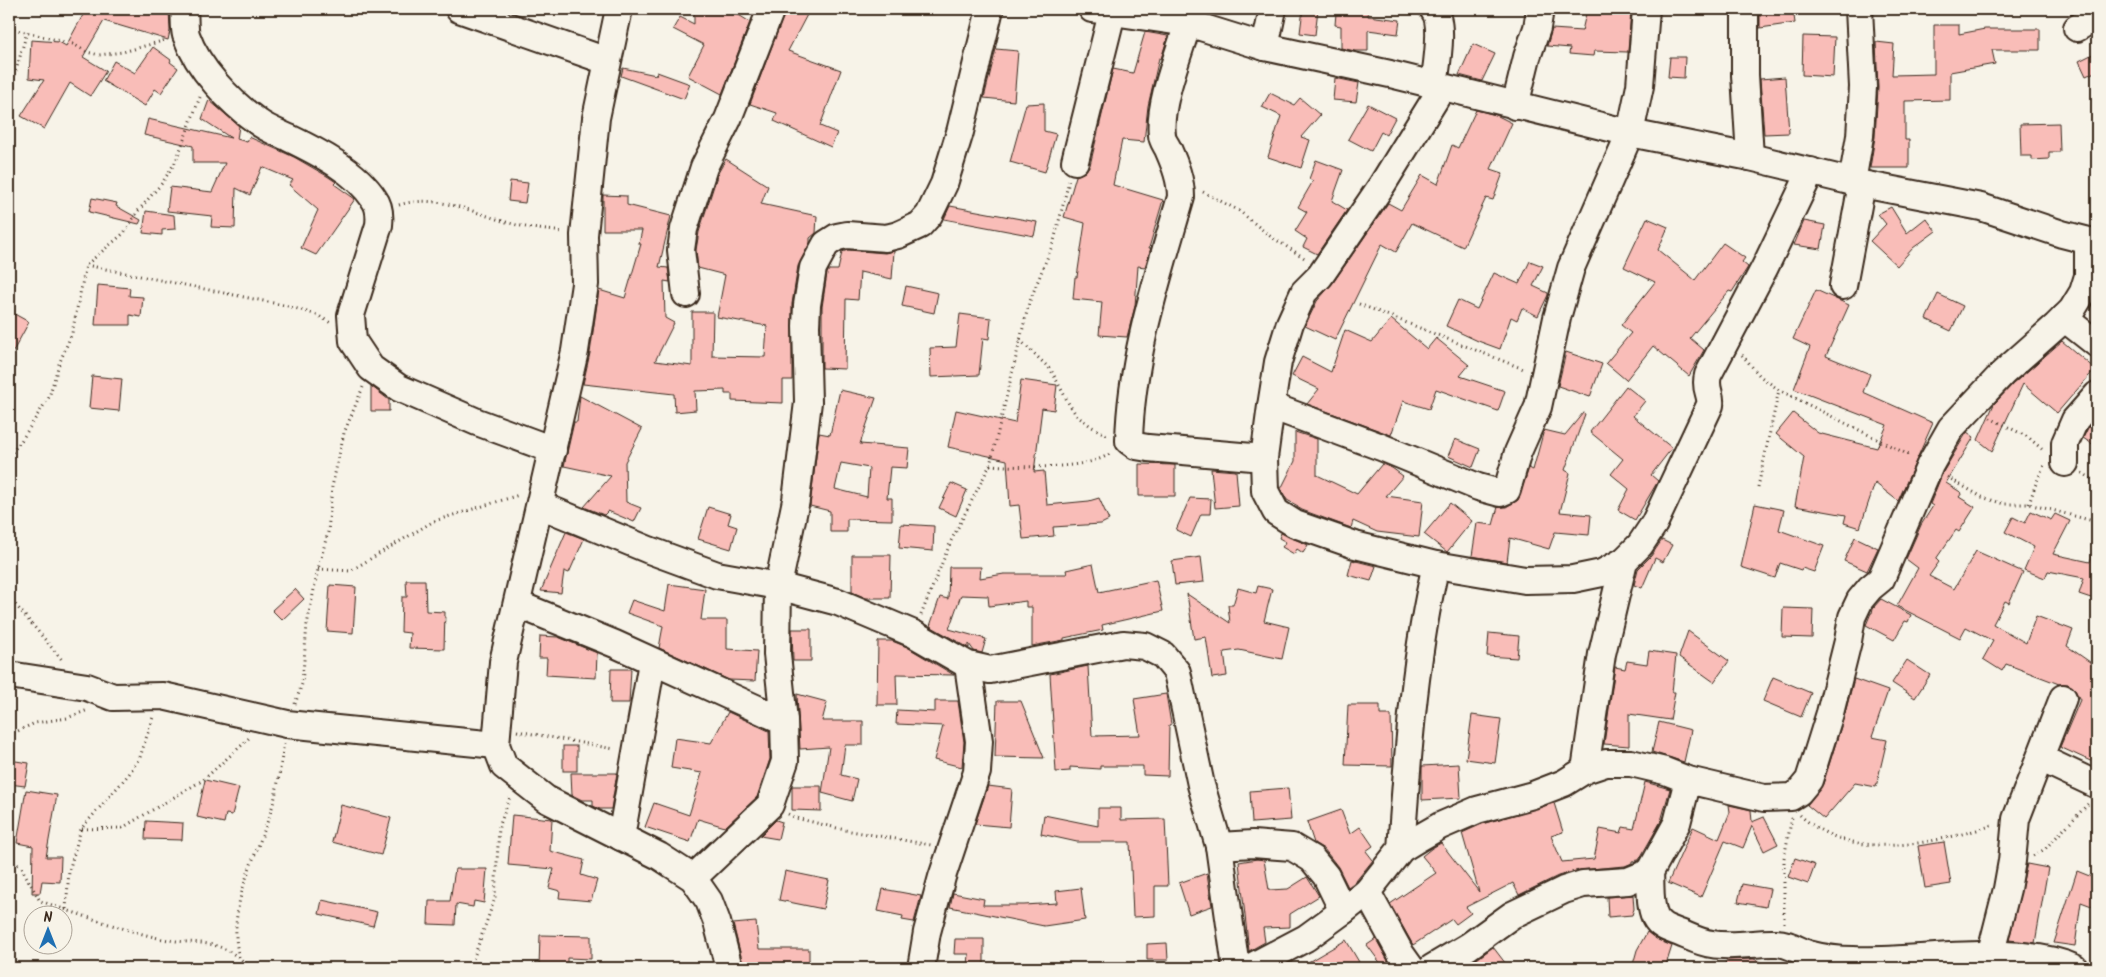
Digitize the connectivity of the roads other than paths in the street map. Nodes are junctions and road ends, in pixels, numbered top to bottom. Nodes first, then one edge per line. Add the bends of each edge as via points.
1 (460, 9) edge
2 (619, 9) edge
3 (770, 9) edge
4 (990, 9) edge
5 (1273, 9) edge
6 (1433, 9) edge
7 (1540, 9) edge
8 (1646, 9) edge
9 (1745, 9) edge
10 (1859, 9) edge
11 (1102, 11) edge
12 (185, 21) edge
13 (1188, 23) junction
14 (1265, 47) junction
15 (607, 61) junction
16 (1438, 87) junction
17 (1515, 106) junction
18 (1630, 133) junction
19 (1750, 157) junction
20 (1074, 161) road end
21 (1811, 171) junction
22 (1857, 183) junction
23 (2093, 242) edge
24 (1843, 286) dead end
25 (686, 294) dead end
26 (2064, 318) junction
27 (2097, 344) edge
28 (2097, 396) edge
29 (1271, 406) junction
30 (552, 450) junction
31 (1264, 458) junction
32 (2057, 459) road end
33 (542, 497) junction
34 (1624, 561) junction
35 (1436, 565) junction
36 (778, 586) junction
37 (517, 604) junction
38 (652, 662) junction
39 (968, 665) junction
40 (9, 674) edge
41 (2063, 698) dead end
42 (784, 721) junction
43 (497, 735) junction
44 (2040, 758) junction
45 (1585, 770) junction
46 (1688, 780) junction
47 (2094, 793) edge
48 (621, 837) junction
49 (1219, 846) junction
50 (1401, 849) junction
51 (1650, 872) junction
52 (693, 878) junction
53 (1367, 892) junction
54 (1343, 912) junction
55 (1991, 962) edge
56 (729, 968) edge
57 (921, 968) edge
58 (1236, 968) edge
59 (1249, 968) edge
60 (1411, 968) edge
61 (1432, 968) edge
62 (2074, 968) edge

1 - 15 street
2 - 15 street
3 - 25 street via 728,119 704,166 684,229 681,250
4 - 36 street via 960,132 944,184 929,216 920,225 886,238 837,237 826,244 813,268 806,326 808,402 796,500
5 - 14 street
6 - 16 street via 1438,14 1439,29
7 - 17 street
8 - 18 street via 1640,86
9 - 19 street
10 - 22 street via 1862,87
11 - 13 street
11 - 20 street
12 - 30 street via 194,52 210,76 237,104 260,123 334,164 357,180 375,200 380,212 379,225 351,315 352,341 371,368 399,388
13 - 14 street
13 - 31 street via 1161,122 1162,138 1181,184 1181,197 1158,272 1141,344 1126,442 1148,448
14 - 16 street
15 - 30 street via 596,118 584,235 585,284 575,351
16 - 17 street
16 - 29 street via 1382,185 1323,271 1304,292 1278,362
17 - 18 street
18 - 19 street
18 - 29 street via 1572,268 1557,318 1538,407 1518,452 1507,490 1500,493 1478,487
19 - 21 street
21 - 22 street
21 - 34 street via 1708,375 1706,389 1711,399 1654,524
22 - 23 street via 1981,207
22 - 24 street
23 - 26 street via 2083,292
26 - 27 street
26 - 46 street via 2003,373 1951,428 1930,465 1881,579 1860,600 1852,617 1810,780 1792,802
28 - 32 street via 2076,420
29 - 31 street
30 - 33 street
31 - 35 street via 1265,491 1276,512 1288,520 1355,545
33 - 36 street via 650,550 717,575
33 - 37 street
34 - 35 street via 1602,573 1525,580
34 - 45 street via 1602,654
35 - 50 street via 1424,614
36 - 39 street via 838,602 914,634
36 - 42 street via 777,654
37 - 38 street
37 - 43 street via 503,662
38 - 42 street
38 - 48 street
39 - 49 street via 990,670 1123,644 1145,646 1163,655 1177,672 1201,785
39 - 57 street via 979,741 977,772 927,932
40 - 43 street via 87,687 113,698 162,696 276,721
41 - 44 street
42 - 52 street via 785,761 770,805
43 - 48 street via 504,766 518,778 546,800
44 - 47 street
44 - 55 street via 2016,819 2012,861
45 - 46 street via 1606,763 1631,764
45 - 50 street via 1564,783 1533,795 1477,810 1440,826
46 - 51 street via 1677,823
48 - 52 street
49 - 54 street via 1292,847 1312,859 1326,876
49 - 58 street
50 - 53 street
51 - 55 street via 1655,917 1663,926 1709,944 1785,944 1828,959
51 - 61 street via 1628,880 1583,884 1564,890 1512,915
52 - 56 street via 709,901
53 - 54 street
53 - 60 street
54 - 59 street via 1306,938
55 - 62 street via 2047,959

